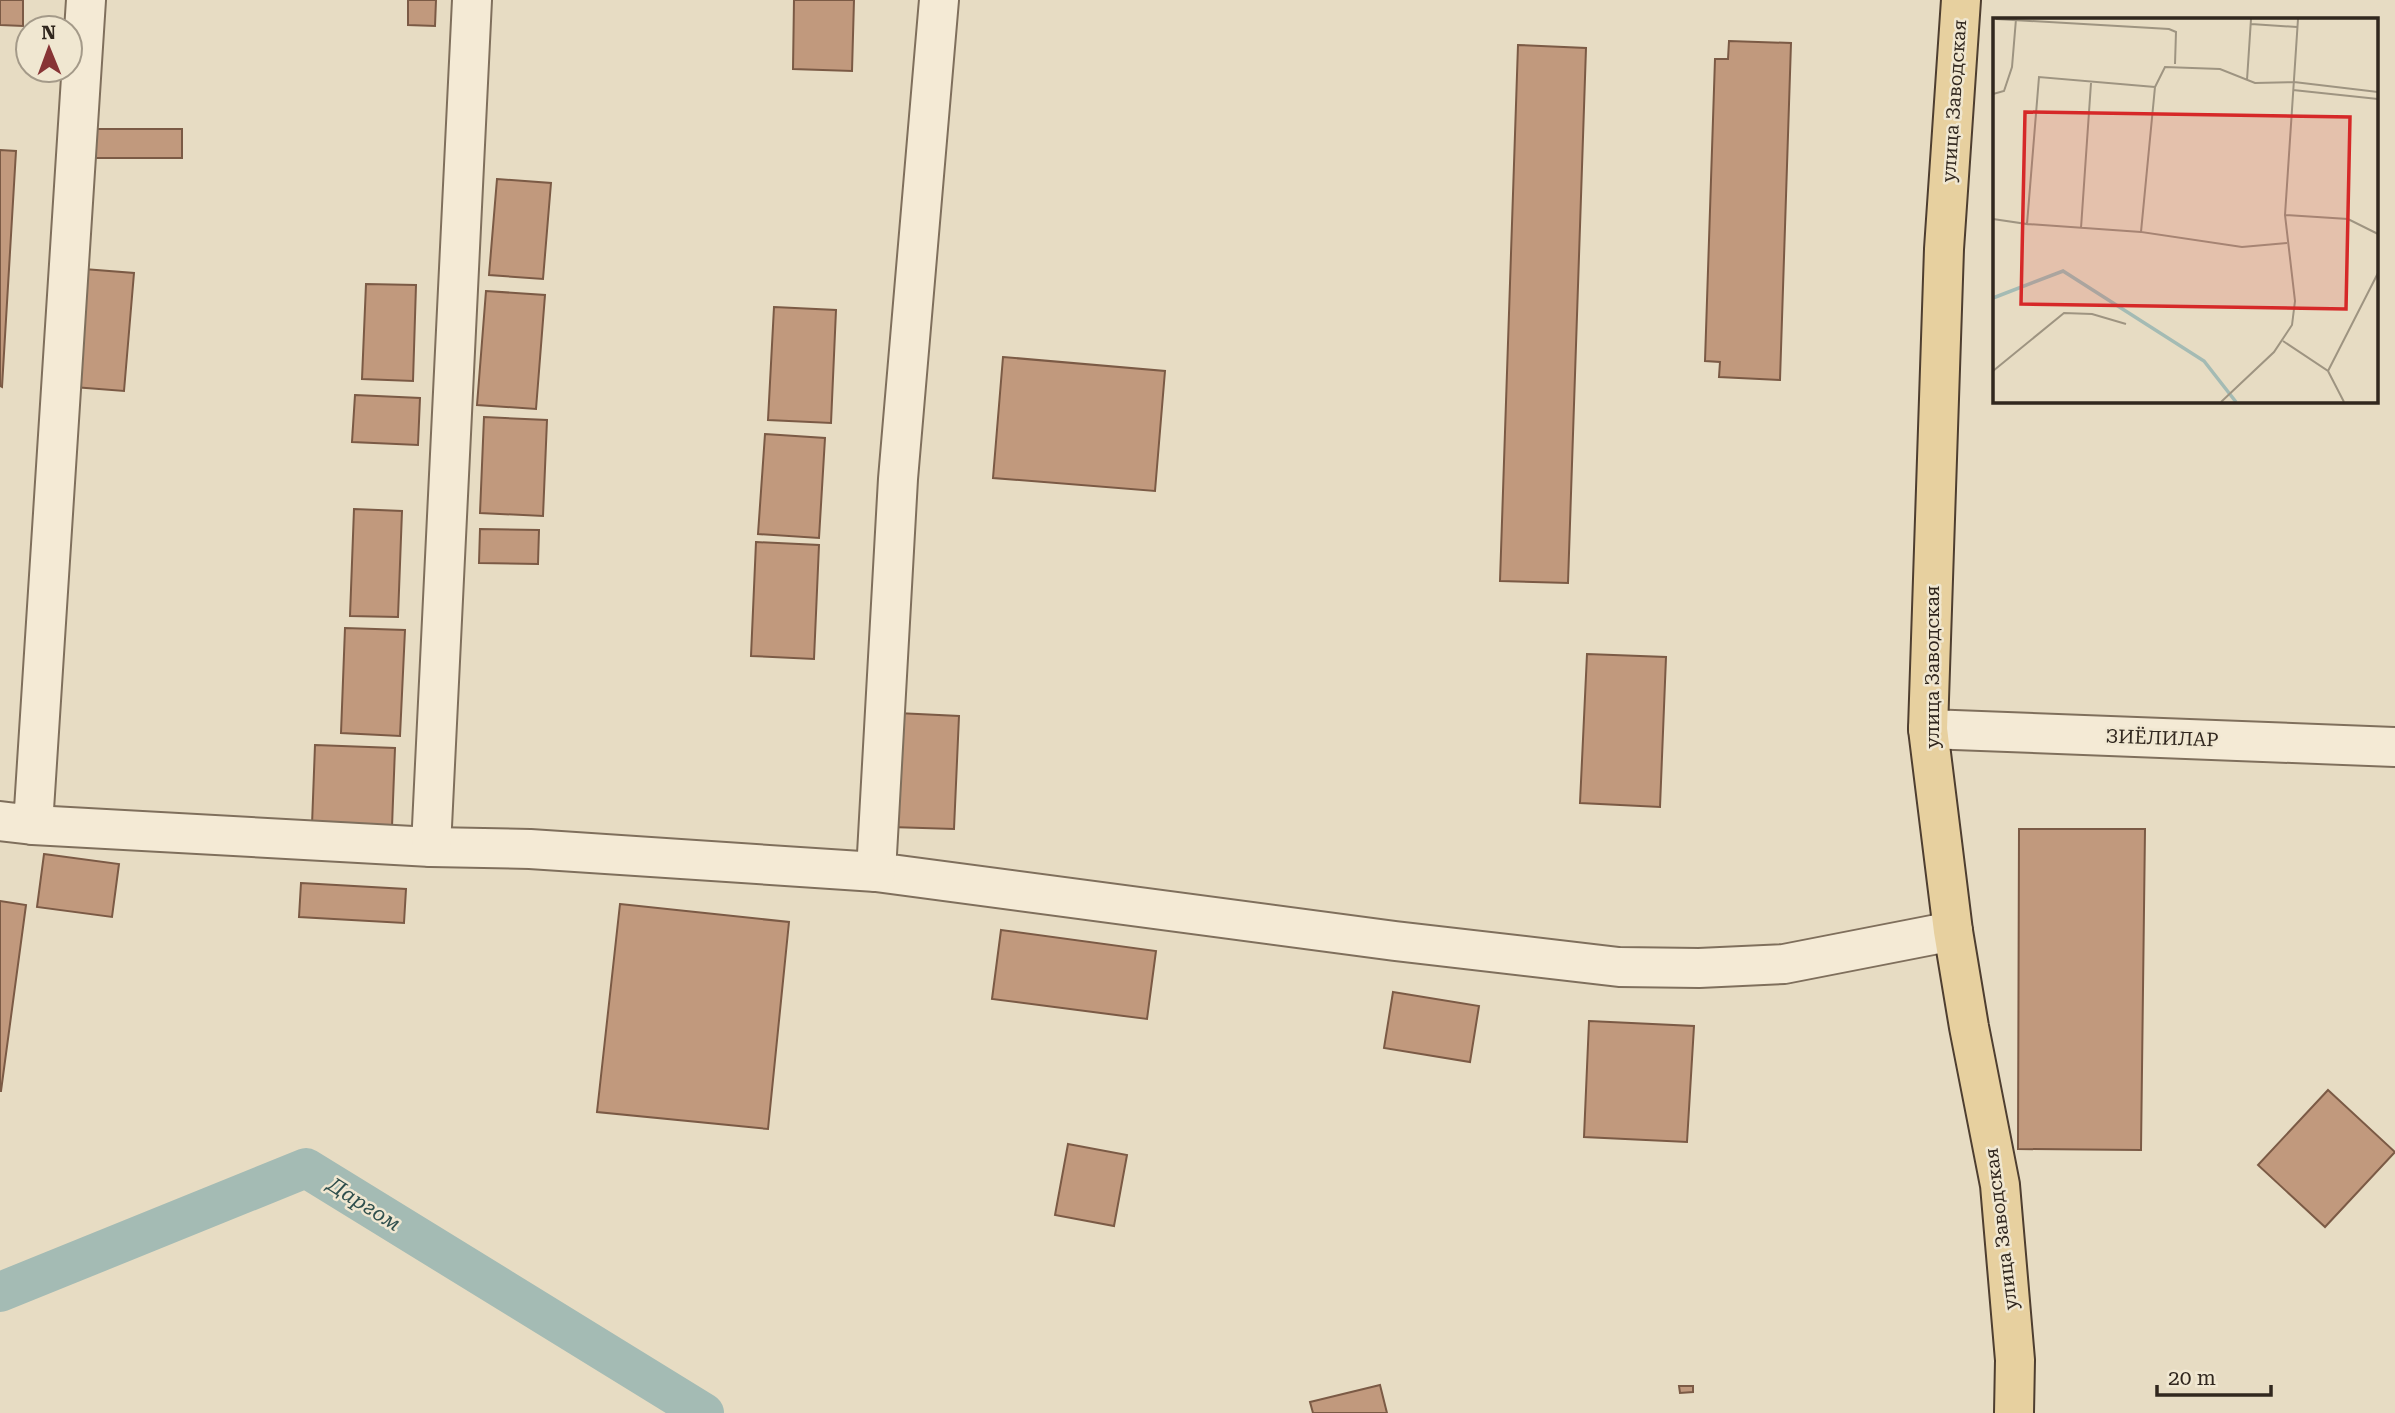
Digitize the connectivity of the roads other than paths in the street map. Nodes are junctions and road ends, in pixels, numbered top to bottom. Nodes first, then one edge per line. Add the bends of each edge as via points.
1 (86, 0) edge
2 (472, 0) edge
3 (939, 0) edge
4 (1961, 0) edge
5 (1928, 729) junction
6 (2395, 747) edge
7 (16, 823) edge
8 (431, 847) junction
9 (876, 872) junction
10 (1953, 931) junction
11 (2014, 1413) edge

1 - 7 street
2 - 8 street
3 - 9 street via 898,479
4 - 5 main road, улица Заводская via 1944,249
5 - 6 street, ЗИЁЛИЛАР
5 - 10 main road, улица Заводская
7 - 8 street
8 - 9 street via 530,849
9 - 10 street via 1395,942 1619,967 1784,964
10 - 11 main road, улица Заводская via 2000,1185 2015,1360

